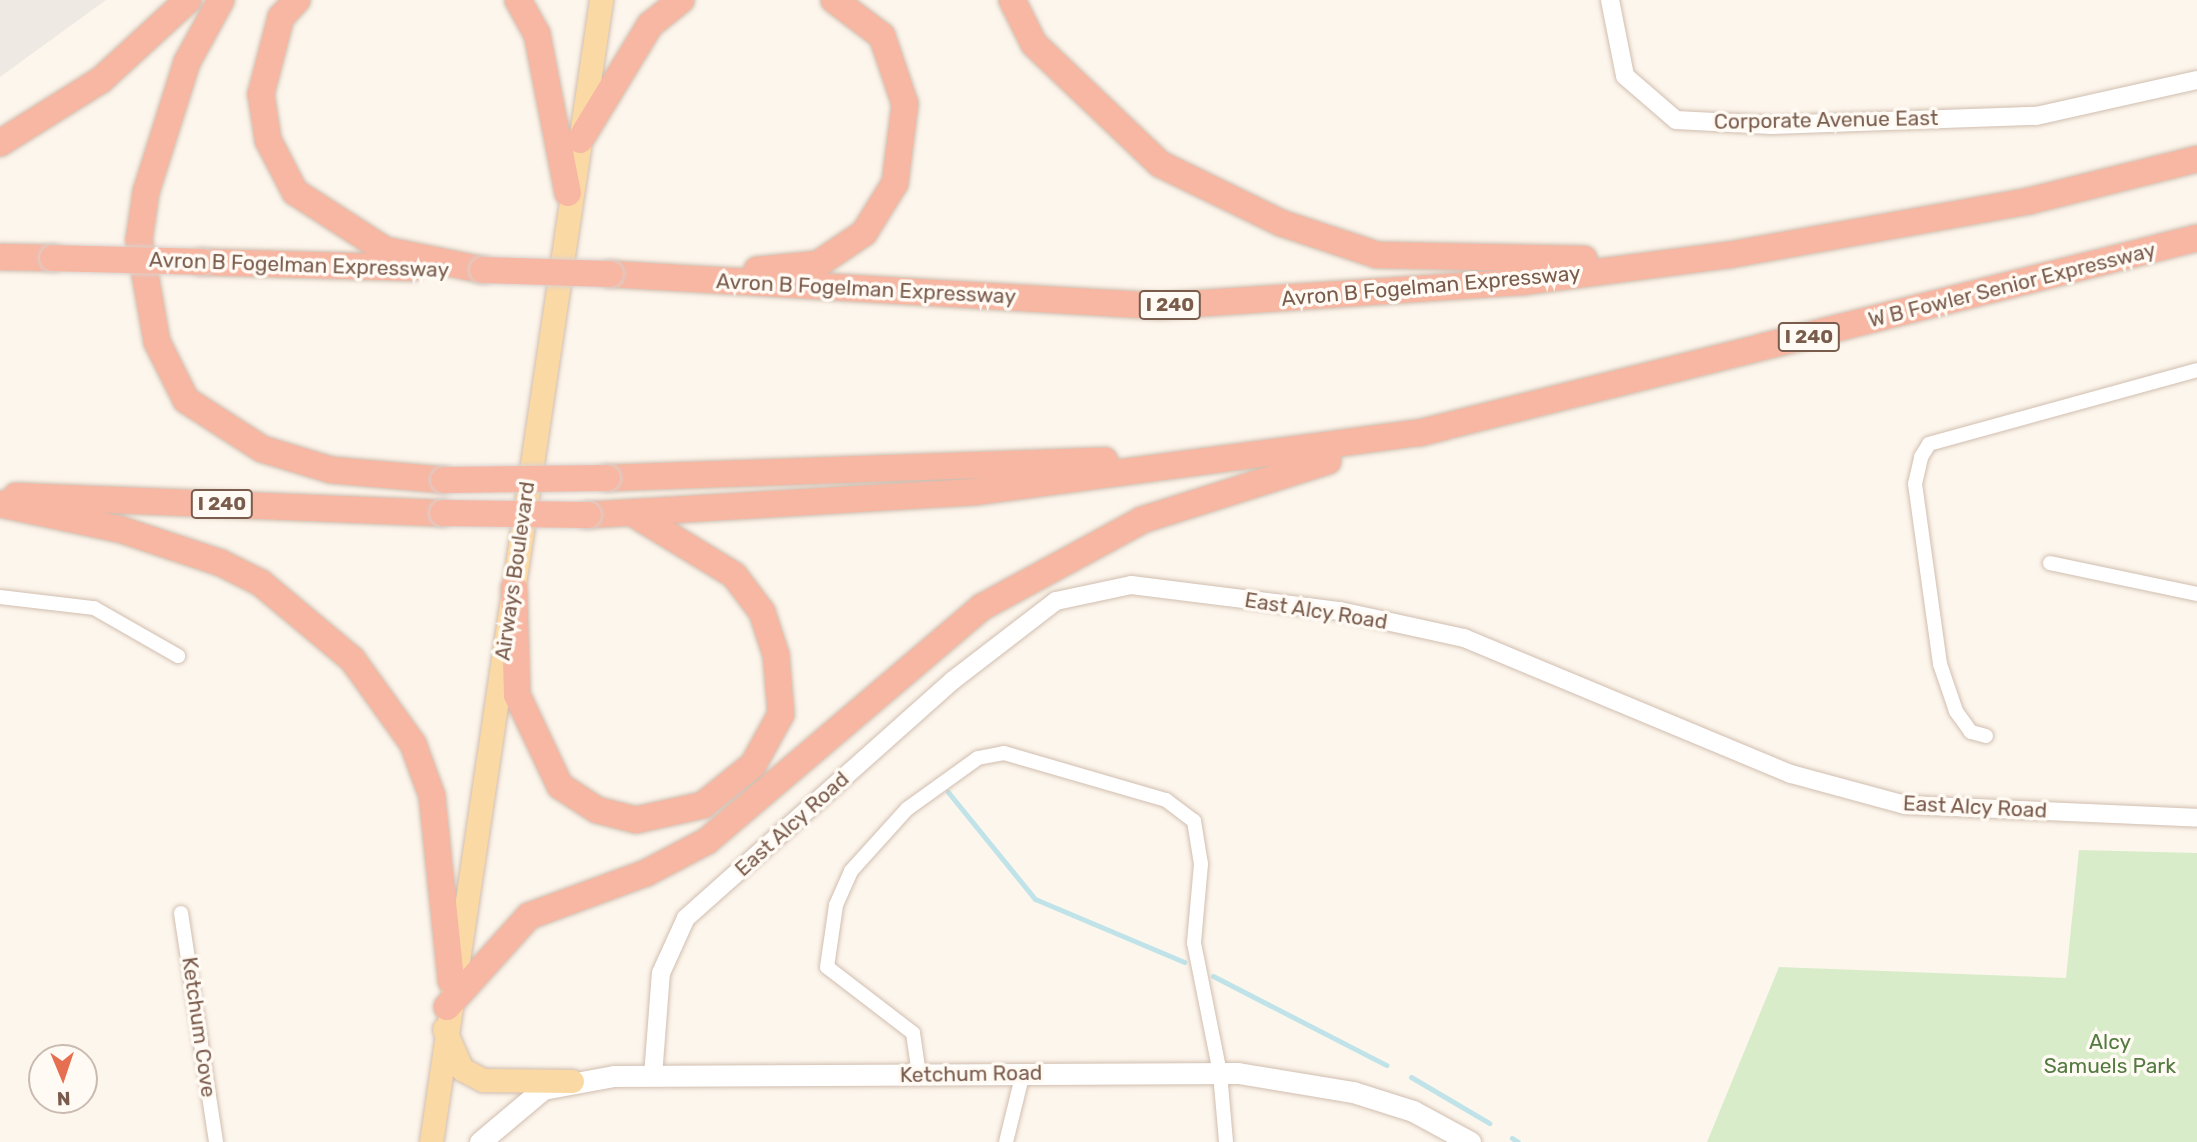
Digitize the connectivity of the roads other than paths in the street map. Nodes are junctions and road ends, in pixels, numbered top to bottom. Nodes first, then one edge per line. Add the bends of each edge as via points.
1 (188, 0) edge
2 (221, 0) edge
3 (297, 0) edge
4 (518, 0) edge
5 (601, 0) edge
6 (681, 0) edge
7 (834, 0) edge
8 (1012, 0) edge
9 (1610, 0) edge
10 (2197, 80) edge
11 (580, 140) junction
12 (0, 143) edge
13 (2197, 159) edge
14 (568, 193) junction
15 (2197, 238) edge
16 (1729, 255) junction
17 (0, 257) edge
18 (484, 270) junction
19 (674, 278) junction
20 (2197, 370) edge
21 (1419, 433) junction
22 (1209, 463) junction
23 (0, 496) edge
24 (0, 504) edge
25 (634, 514) junction
26 (2050, 563) dead end
27 (514, 588) junction
28 (2197, 594) edge
29 (0, 597) edge
30 (178, 656) dead end
31 (1986, 736) dead end
32 (2197, 818) edge
33 (181, 913) dead end
34 (447, 1005) junction
35 (1023, 1073) junction
36 (1220, 1073) junction
37 (919, 1074) junction
38 (653, 1076) junction
39 (572, 1081) junction
40 (216, 1142) edge
41 (431, 1142) edge
42 (480, 1142) edge
43 (1006, 1142) edge
44 (1226, 1142) edge
45 (1470, 1142) edge

1 - 12 highway via 101,80
2 - 22 highway, bridge via 187,62 146,192 139,240 157,341 186,400 262,449 331,470 444,480 1080,461
3 - 18 highway via 281,17 261,94 268,139 295,192 385,250
4 - 14 highway via 537,34
5 - 11 main road, Airways Boulevard
6 - 11 highway via 650,25
7 - 19 highway via 881,36 905,104 895,183 864,233 818,264
8 - 16 highway via 1034,44 1160,164 1281,223 1377,255 1531,261
9 - 10 street, Corporate Avenue East via 1625,76 1676,120 1772,125 2036,116
11 - 14 main road, Airways Boulevard
13 - 16 highway, I 240 via 2029,201
14 - 27 main road, Airways Boulevard
15 - 21 highway, W B Fowler Senior Expressway / I 240
16 - 19 highway, Avron B Fogelman Expressway / I 240 via 1524,282 1160,306
17 - 18 highway, Avron B Fogelman Expressway / I 240, bridge
18 - 19 highway, Avron B Fogelman Expressway / I 240, bridge
20 - 31 street via 1930,444 1921,457 1915,484 1940,664 1956,711 1971,732
21 - 22 highway, I 240
21 - 34 highway via 1142,520 982,607 707,841 646,873 529,916
22 - 25 highway, I 240 via 974,492
23 - 25 highway, I 240, bridge via 443,513
24 - 34 highway via 119,529 221,563 261,583 352,659 413,744 432,796
25 - 27 highway via 734,575 762,612 776,655 781,714 753,765 703,805 636,820 597,810 560,786 517,695
26 - 28 street
27 - 34 main road, Airways Boulevard
29 - 30 street via 94,608
32 - 38 street, East Alcy Road via 1905,805 1791,774 1464,638 1340,611 1130,585 1056,601 952,681 686,918 661,973
33 - 40 street, Ketchum Cove
34 - 39 main road via 462,1069 483,1080
34 - 41 main road, Airways Boulevard
35 - 36 main road, Ketchum Road
35 - 37 main road, Ketchum Road
35 - 43 street
36 - 37 street via 1194,943 1201,864 1194,821 1166,800 991,752 907,809 873,843 851,871 828,938 827,967 834,975 913,1033
36 - 44 street
36 - 45 main road, Ketchum Road via 1330,1085 1413,1111
37 - 38 main road, Ketchum Road
38 - 39 main road, Ketchum Road
39 - 42 main road, Ketchum Road via 543,1089

